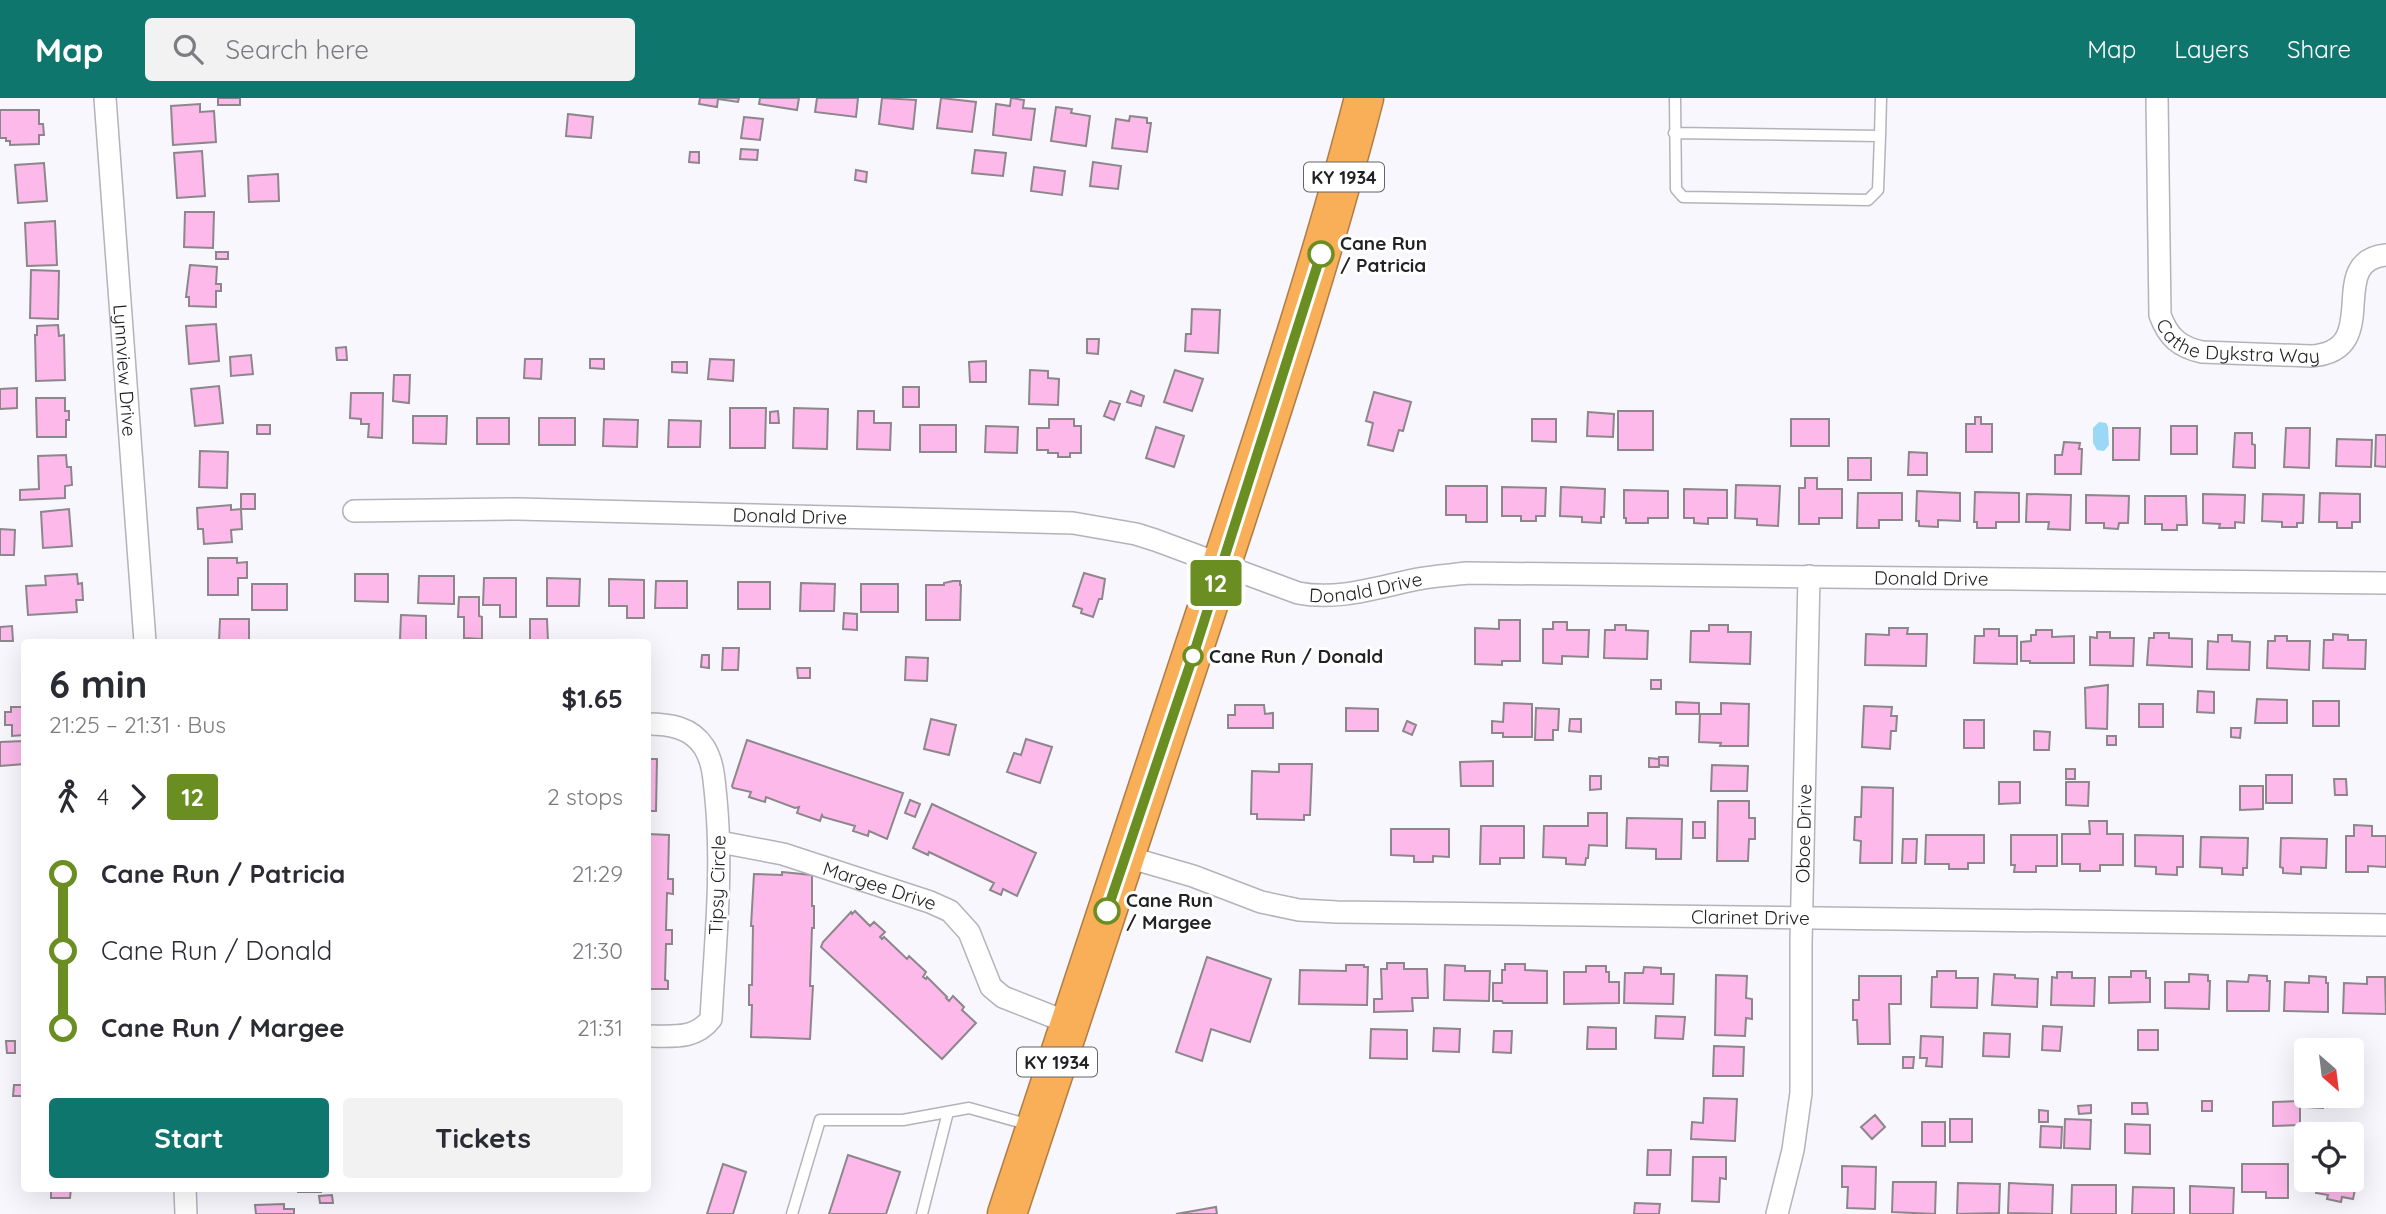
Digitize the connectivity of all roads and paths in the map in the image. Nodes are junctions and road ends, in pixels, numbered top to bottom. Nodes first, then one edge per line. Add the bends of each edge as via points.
1 (105, 98) edge
2 (1364, 98) edge
3 (1675, 98) edge
4 (1881, 98) edge
5 (2157, 98) edge
6 (1674, 133) junction
7 (1880, 136) junction
8 (2386, 255) edge
9 (354, 511) dead end
10 (1222, 564) junction
11 (1809, 576) junction
12 (2386, 583) edge
13 (145, 639) edge
14 (651, 724) edge
15 (720, 842) junction
16 (1124, 856) junction
17 (1803, 919) junction
18 (2386, 926) edge
19 (1069, 1023) junction
20 (651, 1036) edge
21 (948, 1112) junction
22 (1036, 1126) junction
23 (184, 1192) edge
24 (186, 1214) edge
25 (792, 1214) edge
26 (922, 1214) edge
27 (1007, 1214) edge
28 (1777, 1214) edge

1 - 13 street, Lynnview Drive
2 - 10 highway, KY 1934 via 1303,313
3 - 6 lane
4 - 7 lane
5 - 8 street, Cathe Dykstra Way via 2160,315 2175,341 2202,352 2311,356 2340,350 2356,330 2360,269
6 - 7 lane
6 - 7 lane via 1676,189 1683,197 1868,200 1878,190
9 - 10 street, Donald Drive via 518,509 1073,523 1136,534
10 - 11 street, Donald Drive via 1298,593 1327,597 1467,573
10 - 16 highway, KY 1934
11 - 12 street, Donald Drive
11 - 17 street, Oboe Drive
14 - 15 street, Tipsy Circle via 688,731 704,747 713,768
15 - 19 street, Margee Drive via 783,854 950,911 969,932 991,987 1003,998
15 - 20 street, Tipsy Circle via 711,1018 702,1030
16 - 17 street, Clarinet Drive via 1261,902 1299,910
16 - 19 highway, KY 1934
17 - 18 street, Clarinet Drive
17 - 28 street, Oboe Drive via 1801,1093
19 - 22 highway, KY 1934
21 - 22 lane via 969,1108
21 - 25 lane via 904,1120 820,1121
21 - 26 lane
22 - 27 highway, KY 1934
23 - 24 street

